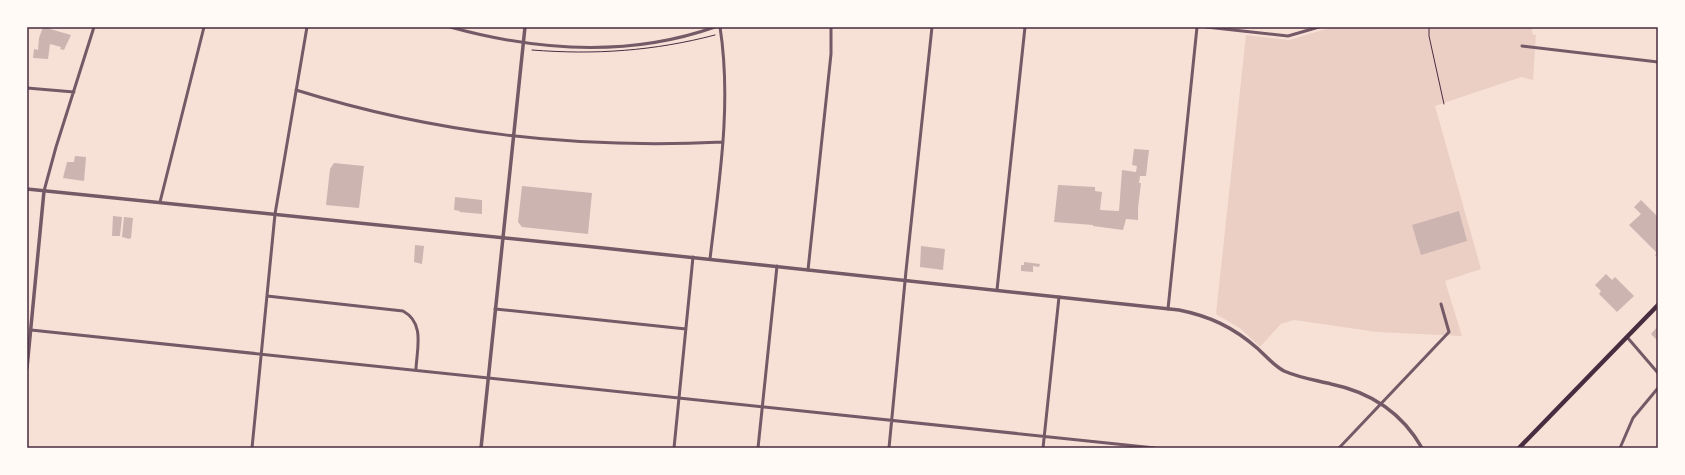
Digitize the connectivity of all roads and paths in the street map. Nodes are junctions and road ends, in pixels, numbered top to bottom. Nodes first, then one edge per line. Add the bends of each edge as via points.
1 (94, 27) edge
2 (204, 27) edge
3 (307, 27) edge
4 (450, 27) edge
5 (524, 27) edge
6 (715, 27) edge
7 (720, 27) edge
8 (831, 27) edge
9 (932, 27) edge
10 (1025, 27) edge
11 (1197, 27) edge
12 (1206, 27) edge
13 (1319, 27) edge
14 (1429, 27) edge
15 (523, 43) junction
16 (1522, 46) dead end
17 (1658, 62) edge
18 (27, 88) edge
19 (296, 90) junction
20 (74, 92) junction
21 (1444, 104) dead end
22 (513, 136) junction
23 (723, 142) junction
24 (27, 189) edge
25 (44, 191) junction
26 (160, 202) junction
27 (275, 214) junction
28 (503, 238) junction
29 (693, 257) junction
30 (710, 259) junction
31 (777, 266) junction
32 (808, 270) junction
33 (906, 280) junction
34 (997, 290) junction
35 (267, 296) junction
36 (1058, 297) junction
37 (1441, 304) dead end
38 (1658, 305) edge
39 (495, 309) junction
40 (1168, 309) junction
41 (686, 329) junction
42 (31, 330) junction
43 (1627, 337) junction
44 (261, 353) junction
45 (27, 368) edge
46 (416, 369) junction
47 (1658, 373) edge
48 (488, 377) junction
49 (1658, 388) edge
50 (680, 397) junction
51 (1381, 403) junction
52 (762, 407) junction
53 (892, 422) junction
54 (1044, 436) junction
55 (252, 448) edge
56 (481, 448) edge
57 (674, 448) edge
58 (758, 448) edge
59 (890, 448) edge
60 (1043, 448) edge
61 (1155, 448) edge
62 (1338, 448) edge
63 (1422, 448) edge
64 (1519, 448) edge
65 (1620, 448) edge

1 - 20 street
2 - 26 street
3 - 19 street
4 - 15 street
5 - 15 street
6 - 15 street via 657,42 595,48
7 - 23 street via 726,83
8 - 32 street via 831,54
9 - 33 street
10 - 34 street
11 - 40 street
12 - 13 street via 1288,36
14 - 21 path
15 - 22 street
16 - 17 street
18 - 20 street
19 - 22 street via 358,109 407,120
19 - 27 street
20 - 25 street
22 - 23 street via 616,144
22 - 28 street
23 - 30 street
24 - 25 street
25 - 26 street
25 - 42 street
26 - 27 street
27 - 28 street
27 - 35 street
28 - 29 street
28 - 39 street
29 - 30 street
29 - 41 street
30 - 31 street
31 - 32 street
31 - 52 street
32 - 33 street
33 - 34 street
33 - 53 street
34 - 36 street
35 - 44 street
35 - 46 street via 402,310 414,319 418,330
36 - 40 street
36 - 54 street
37 - 51 street via 1449,332
38 - 43 main road
39 - 41 street
39 - 48 street
40 - 51 street via 1195,313 1224,324 1284,371 1307,380 1350,388
41 - 50 street
42 - 44 street
42 - 45 street
43 - 47 street
43 - 64 main road
44 - 46 street
44 - 55 street
46 - 48 street
48 - 50 street
48 - 56 street
49 - 65 street via 1632,418
50 - 52 street
50 - 57 street
51 - 62 street
51 - 63 street via 1402,420
52 - 53 street
52 - 58 street
53 - 54 street
53 - 59 street
54 - 60 street
54 - 61 street

